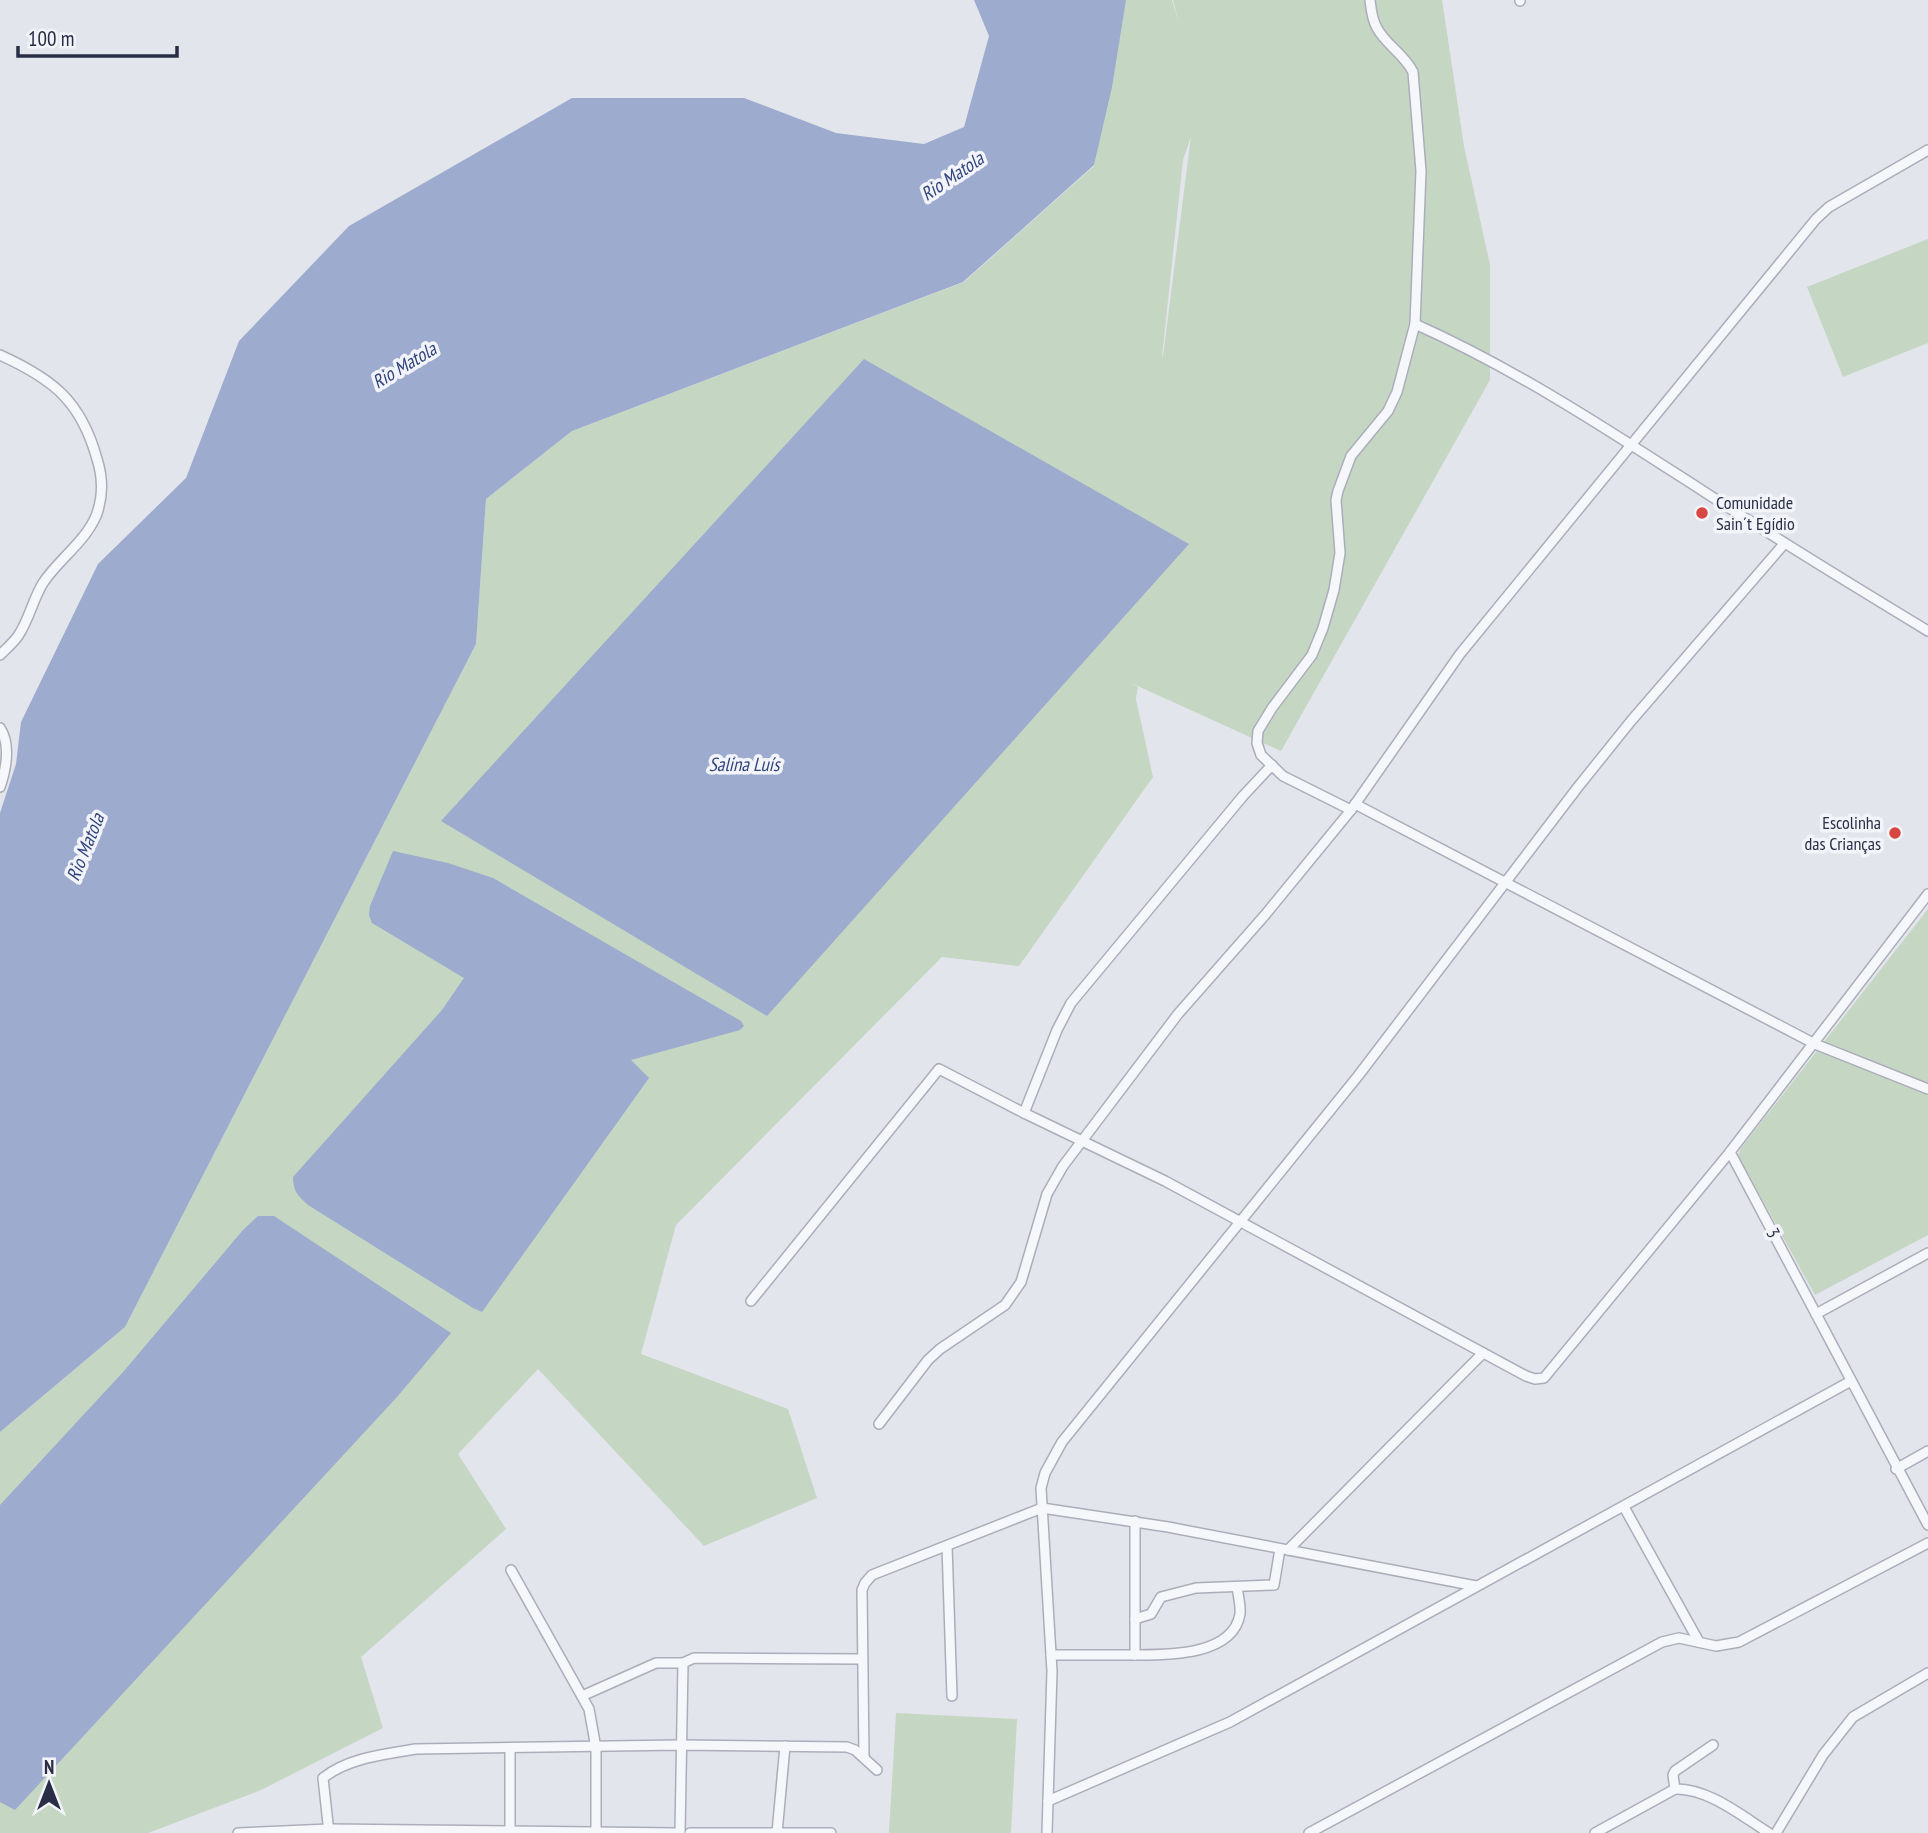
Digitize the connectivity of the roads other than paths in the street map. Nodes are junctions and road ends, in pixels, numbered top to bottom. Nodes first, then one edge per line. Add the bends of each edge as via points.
1 (1370, 0) edge
2 (1928, 150) edge
3 (1415, 324) junction
4 (0, 355) edge
5 (1632, 446) junction
6 (1784, 544) junction
7 (1928, 631) edge
8 (0, 656) edge
9 (0, 728) edge
10 (1272, 765) junction
11 (0, 787) edge
12 (1353, 807) junction
13 (1506, 883) junction
14 (1928, 894) edge
15 (1815, 1044) junction
16 (1928, 1088) edge
17 (1024, 1113) junction
18 (1083, 1140) junction
19 (1730, 1152) junction
20 (1240, 1223) junction
21 (1928, 1253) edge
22 (751, 1301) dead end
23 (1816, 1314) junction
24 (1483, 1353) junction
25 (1851, 1381) junction
26 (879, 1424) dead end
27 (1928, 1451) edge
28 (1896, 1469) junction
29 (1624, 1507) junction
30 (1042, 1508) junction
31 (1135, 1521) junction
32 (1928, 1525) edge
33 (1928, 1543) edge
34 (947, 1546) junction
35 (1284, 1549) junction
36 (511, 1570) dead end
37 (1476, 1586) junction
38 (1237, 1587) junction
39 (1135, 1619) junction
40 (1699, 1642) junction
41 (1051, 1655) junction
42 (1135, 1655) junction
43 (862, 1660) junction
44 (682, 1663) junction
45 (1928, 1672) edge
46 (582, 1696) junction
47 (952, 1696) dead end
48 (680, 1745) junction
49 (1713, 1745) dead end
50 (785, 1746) junction
51 (510, 1748) junction
52 (596, 1748) junction
53 (864, 1756) junction
54 (877, 1770) dead end
55 (1675, 1789) junction
56 (1048, 1801) junction
57 (329, 1831) edge
58 (510, 1832) edge
59 (596, 1832) edge
60 (777, 1832) edge
61 (239, 1833) edge
62 (675, 1833) edge
63 (680, 1833) edge
64 (690, 1833) edge
65 (831, 1833) edge
66 (1047, 1833) edge
67 (1309, 1833) edge
68 (1595, 1833) edge
69 (1769, 1833) edge
70 (1776, 1833) edge

1 - 3 street via 1376,26 1413,72 1421,171
2 - 5 street via 1816,219
3 - 5 street via 1470,348
3 - 10 street via 1397,392 1388,411 1351,456 1338,491 1340,553 1323,628 1312,655 1258,731 1261,755
4 - 8 street via 25,366 69,400 92,441 102,492 87,532 42,585 17,636
5 - 6 street
5 - 12 street via 1460,654
6 - 7 street
6 - 13 street via 1631,721
9 - 11 street via 6,740
10 - 12 street via 1294,782
10 - 17 street via 1071,1003
12 - 13 street
12 - 18 street via 1178,1014
13 - 15 street
13 - 20 street
14 - 15 street
15 - 16 street
15 - 19 street
17 - 18 street
17 - 22 street via 939,1069
18 - 20 street
18 - 26 street via 1047,1194 1021,1282 1005,1306 928,1360
19 - 23 street, 3
19 - 24 street via 1544,1378 1526,1376
20 - 24 street
20 - 30 street via 1062,1442 1045,1473
21 - 23 street
23 - 25 street, 3
24 - 35 street
25 - 28 street, 3
25 - 29 street
27 - 28 street
28 - 32 street, 3
29 - 37 street
29 - 40 street
30 - 31 street
30 - 34 street
30 - 41 street
31 - 35 street
31 - 39 street
33 - 40 street via 1739,1642 1716,1646
34 - 43 street via 898,1564 865,1583
34 - 47 street
35 - 37 street
35 - 38 street via 1274,1585
36 - 46 street
37 - 56 street via 1230,1722
38 - 39 street via 1196,1588 1161,1597 1151,1615
38 - 42 street via 1240,1614 1219,1643 1190,1651
39 - 42 street
40 - 67 street via 1679,1638 1662,1642
41 - 42 street
41 - 56 street
43 - 44 street via 694,1658
43 - 53 street
44 - 46 street via 656,1663
44 - 48 street
45 - 70 street via 1853,1717 1823,1755
46 - 52 street
48 - 50 street
48 - 52 street
48 - 63 street
49 - 55 street via 1675,1770
50 - 53 street via 846,1747
50 - 60 street
51 - 52 street
51 - 57 street via 416,1749 334,1769 323,1778
51 - 58 street
52 - 59 street
53 - 54 street
55 - 68 street
55 - 69 street via 1690,1788
56 - 66 street
57 - 58 street
57 - 61 street
58 - 59 street
59 - 62 street
60 - 64 street
60 - 65 street

